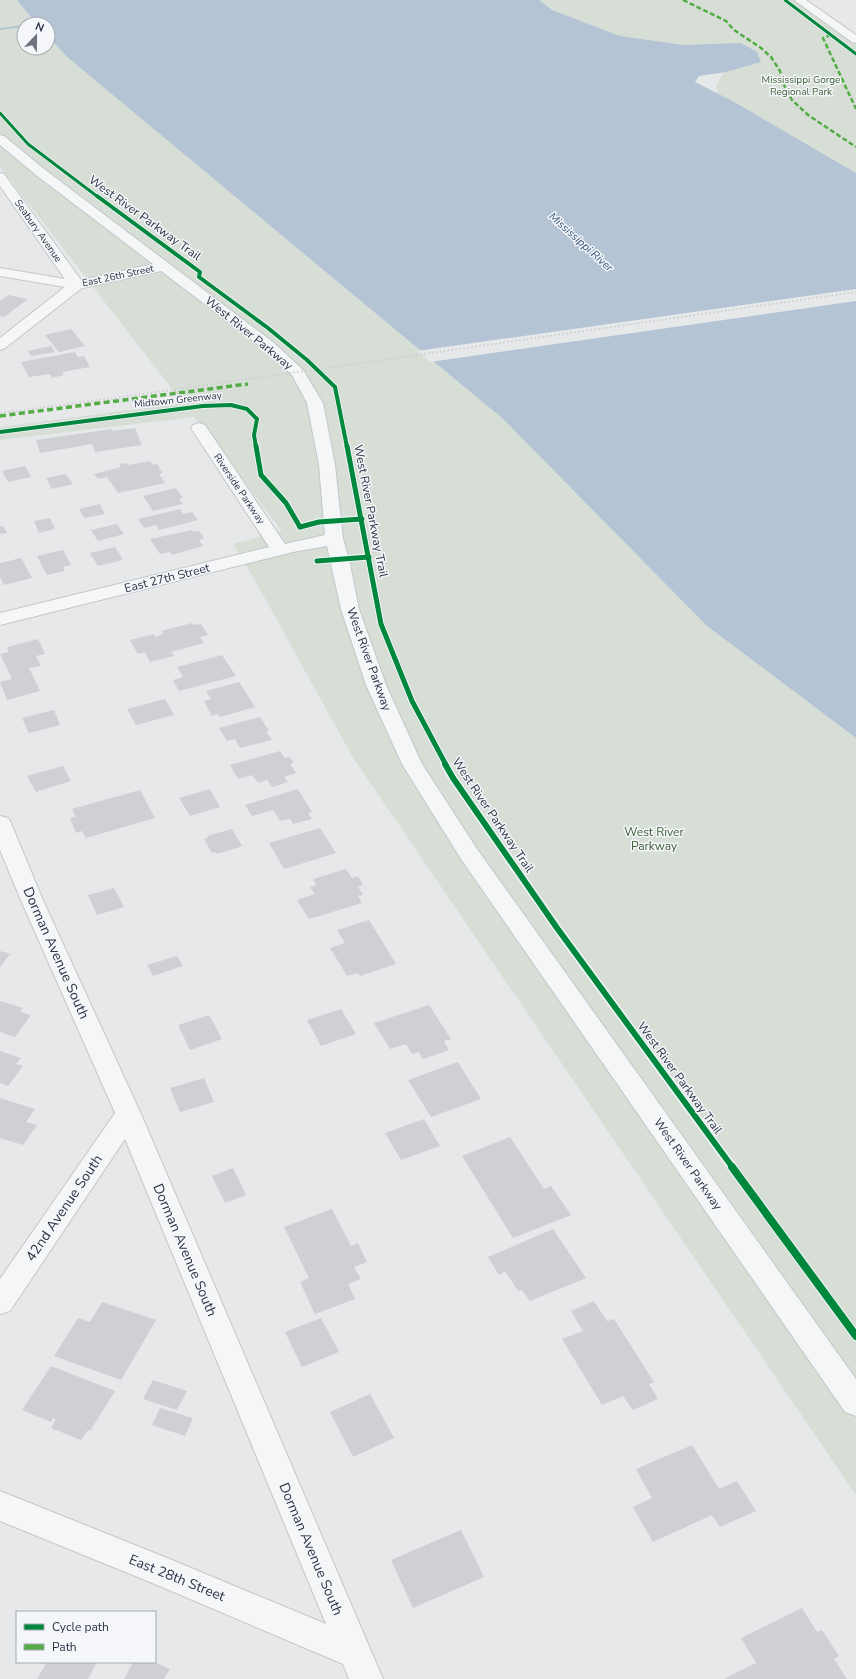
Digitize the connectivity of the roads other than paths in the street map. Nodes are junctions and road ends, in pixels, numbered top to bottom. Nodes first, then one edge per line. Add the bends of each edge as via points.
1 (799, 0) edge
2 (856, 40) edge
3 (0, 139) edge
4 (0, 177) edge
5 (165, 266) junction
6 (0, 272) edge
7 (77, 285) junction
8 (0, 345) edge
9 (198, 428) dead end
10 (334, 539) junction
11 (280, 550) junction
12 (0, 619) edge
13 (0, 823) edge
14 (128, 1114) junction
15 (0, 1302) edge
16 (856, 1403) edge
17 (0, 1506) edge
18 (360, 1665) edge

1 - 2 street
3 - 5 street, West River Parkway
4 - 7 street, Seabury Avenue
5 - 7 street, East 26th Street
5 - 10 street, West River Parkway via 269,346 304,382 315,403 327,465
6 - 7 street, East 26th Street
7 - 8 street
9 - 11 street, Riverside Parkway
10 - 11 street, East 27th Street
10 - 16 street, West River Parkway via 350,609 376,685 412,764 469,854
11 - 12 street, East 27th Street
13 - 14 street, Dorman Avenue South
14 - 15 street, 42nd Avenue South
14 - 18 street, Dorman Avenue South
17 - 18 street, East 28th Street via 161,1571

